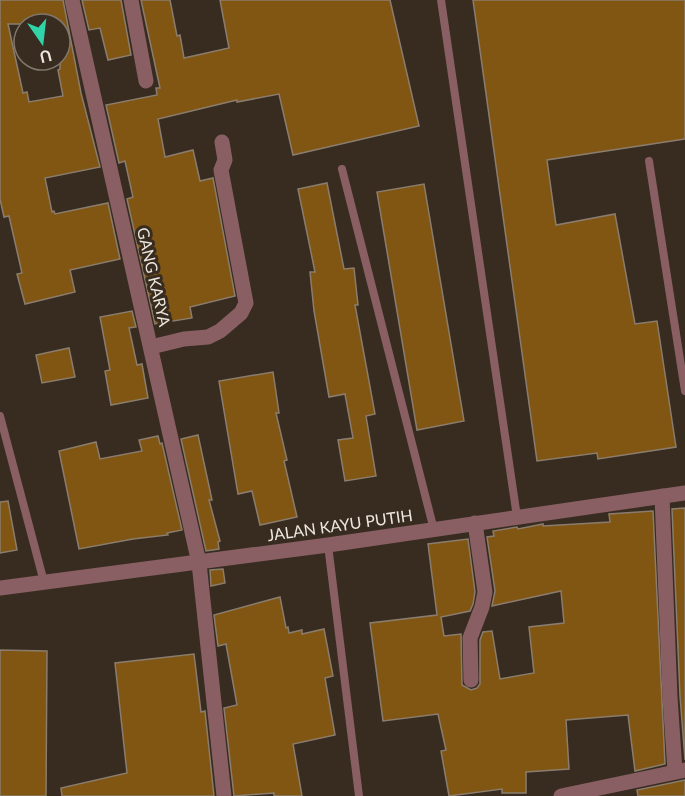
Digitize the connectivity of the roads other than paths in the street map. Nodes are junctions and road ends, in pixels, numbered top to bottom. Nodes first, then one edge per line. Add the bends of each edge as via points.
1 (72, 0) edge
2 (131, 0) edge
3 (441, 0) edge
4 (146, 81) dead end
5 (222, 141) dead end
6 (649, 162) dead end
7 (342, 169) dead end
8 (151, 347) junction
9 (685, 391) edge
10 (0, 416) edge
11 (685, 493) edge
12 (662, 496) junction
13 (517, 517) junction
14 (475, 524) junction
15 (434, 530) junction
16 (328, 545) junction
17 (199, 563) junction
18 (44, 582) junction
19 (0, 588) edge
20 (471, 680) dead end
21 (680, 771) edge
22 (224, 796) edge
23 (359, 796) edge
24 (561, 796) edge

1 - 8 street, GANG KARYA
2 - 4 street
3 - 13 lane
5 - 8 street via 225,160 221,174 246,303 220,332
6 - 9 lane
7 - 15 lane
8 - 17 street, GANG KARYA
10 - 18 lane
11 - 12 street, JALAN KAYU PUTIH
12 - 13 street, JALAN KAYU PUTIH
12 - 21 street via 670,697
13 - 14 street, JALAN KAYU PUTIH
14 - 15 street, JALAN KAYU PUTIH
14 - 20 street via 485,592 470,638
15 - 16 street, JALAN KAYU PUTIH
16 - 17 street, JALAN KAYU PUTIH
16 - 23 lane
17 - 18 street, JALAN KAYU PUTIH
17 - 22 street, GANG KARYA
18 - 19 street, JALAN KAYU PUTIH
21 - 24 street

